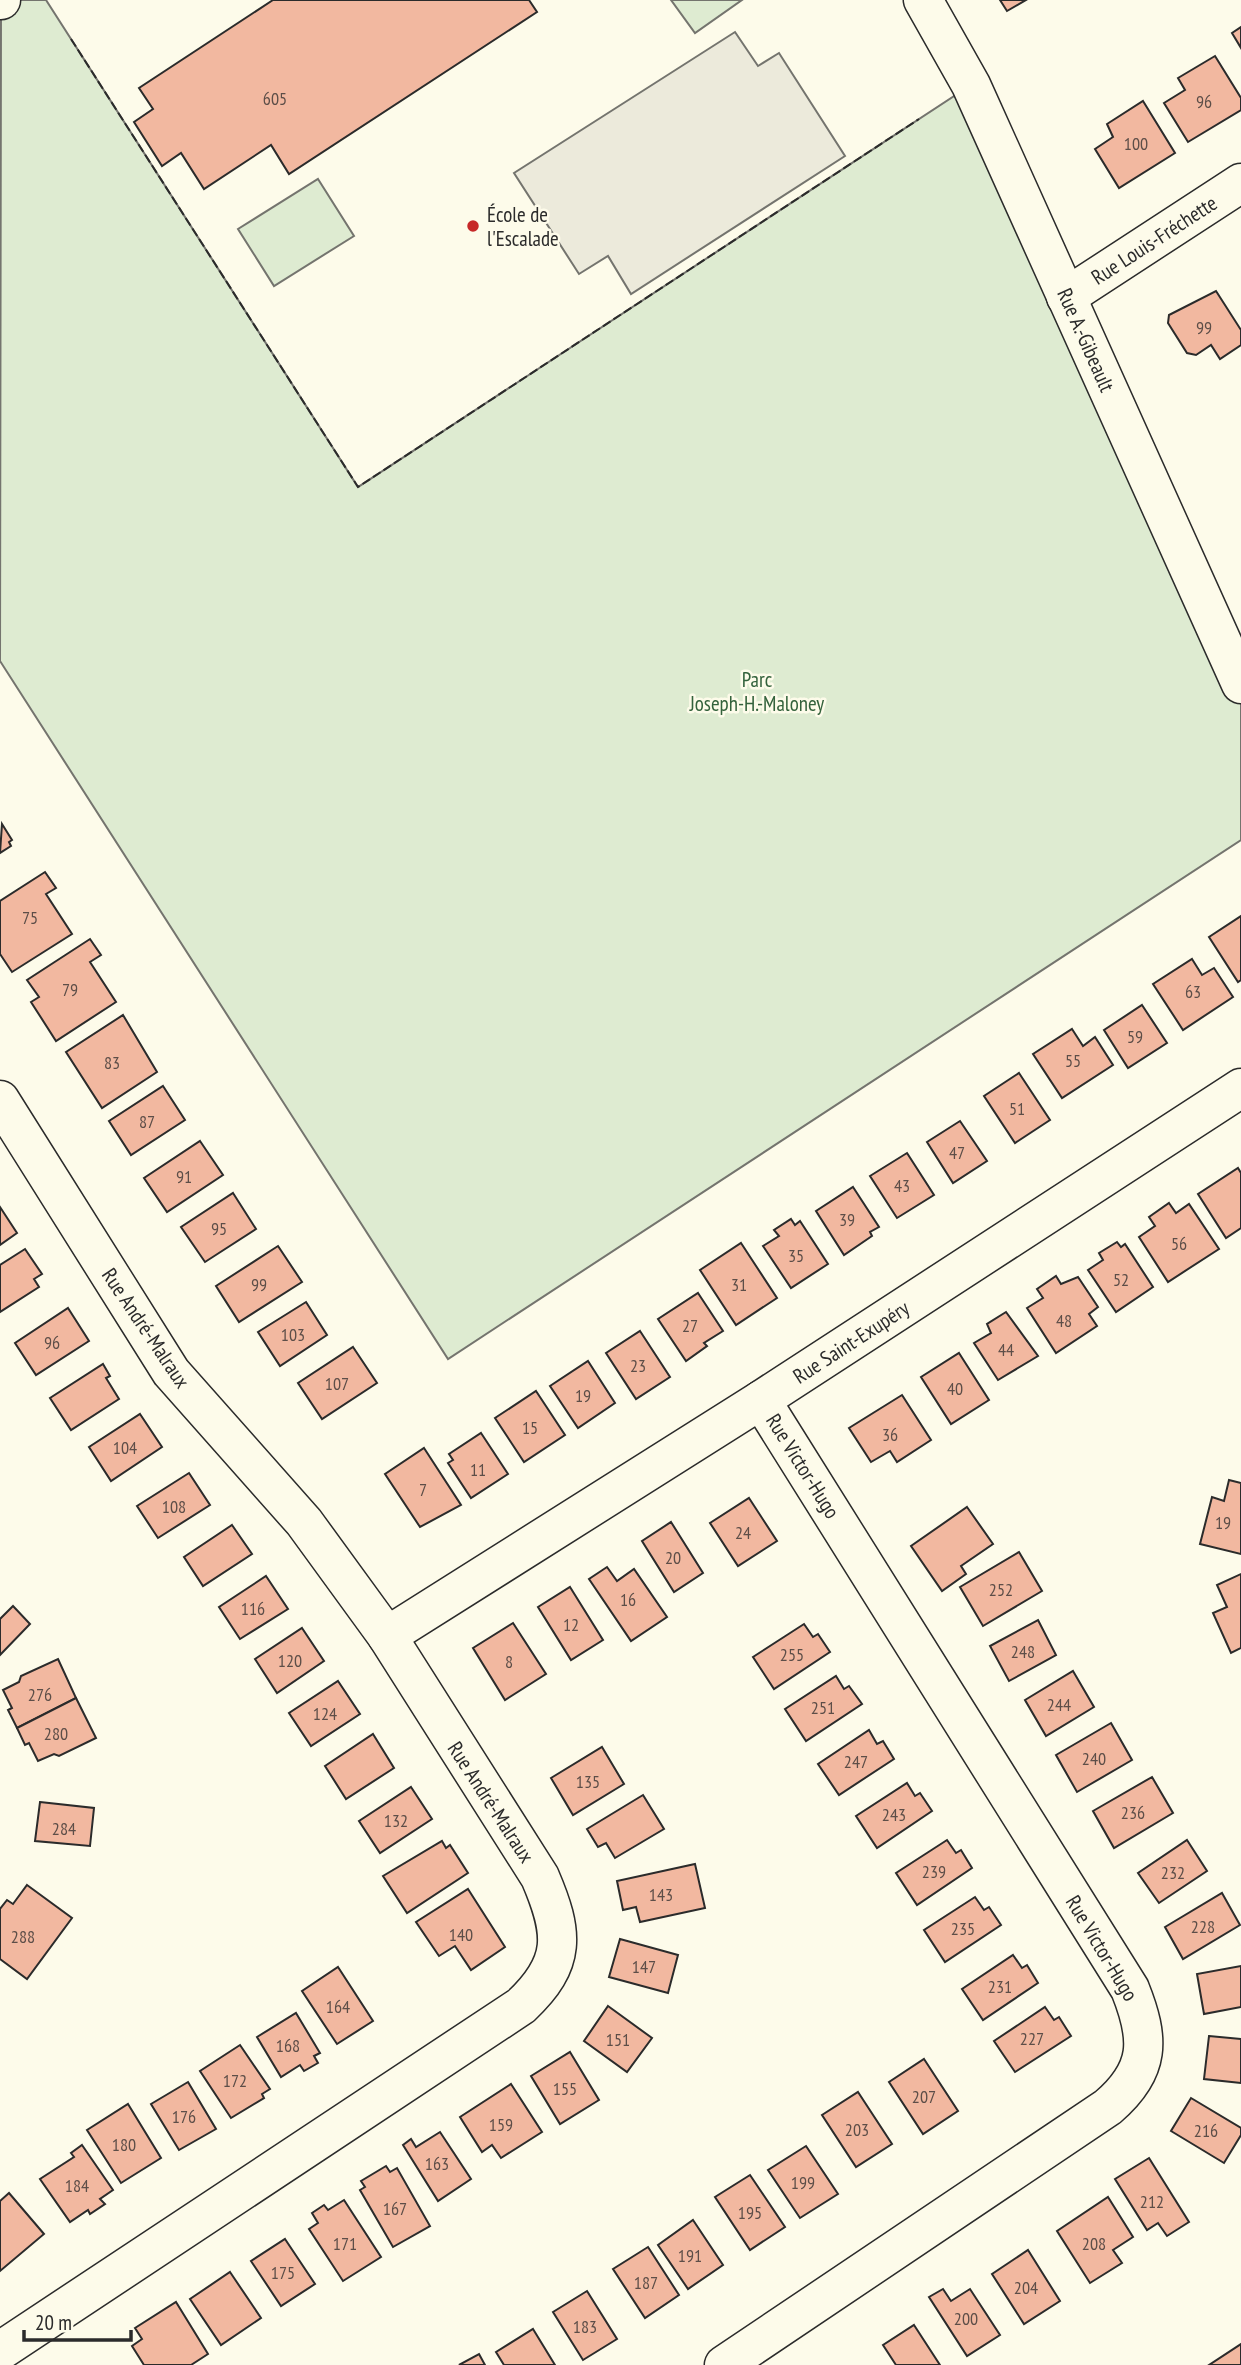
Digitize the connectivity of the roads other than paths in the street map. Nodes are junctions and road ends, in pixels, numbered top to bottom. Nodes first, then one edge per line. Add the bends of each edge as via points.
1 (923, 0) edge
2 (1241, 183) edge
3 (1066, 297) junction
4 (1237, 665) edge
5 (1241, 1088) edge
6 (0, 1100) edge
7 (761, 1400) junction
8 (387, 1636) junction
9 (0, 2351) edge
10 (0, 2359) edge
11 (7, 2365) edge
12 (724, 2365) edge

1 - 3 street, Rue A.-Gibeault via 971,85
2 - 3 street, Rue Louis-Fréchette
3 - 4 street, Rue A.-Gibeault
5 - 7 street, Rue Saint-Exupéry
6 - 8 street, Rue André-Malraux via 171,1372 303,1522
7 - 8 street, Rue Saint-Exupéry
7 - 12 street, Rue Victor-Hugo via 1130,1989 1145,2037 1135,2079 1108,2107
8 - 9 street, Rue André-Malraux via 540,1877 557,1929 551,1973 521,2007
10 - 11 street

